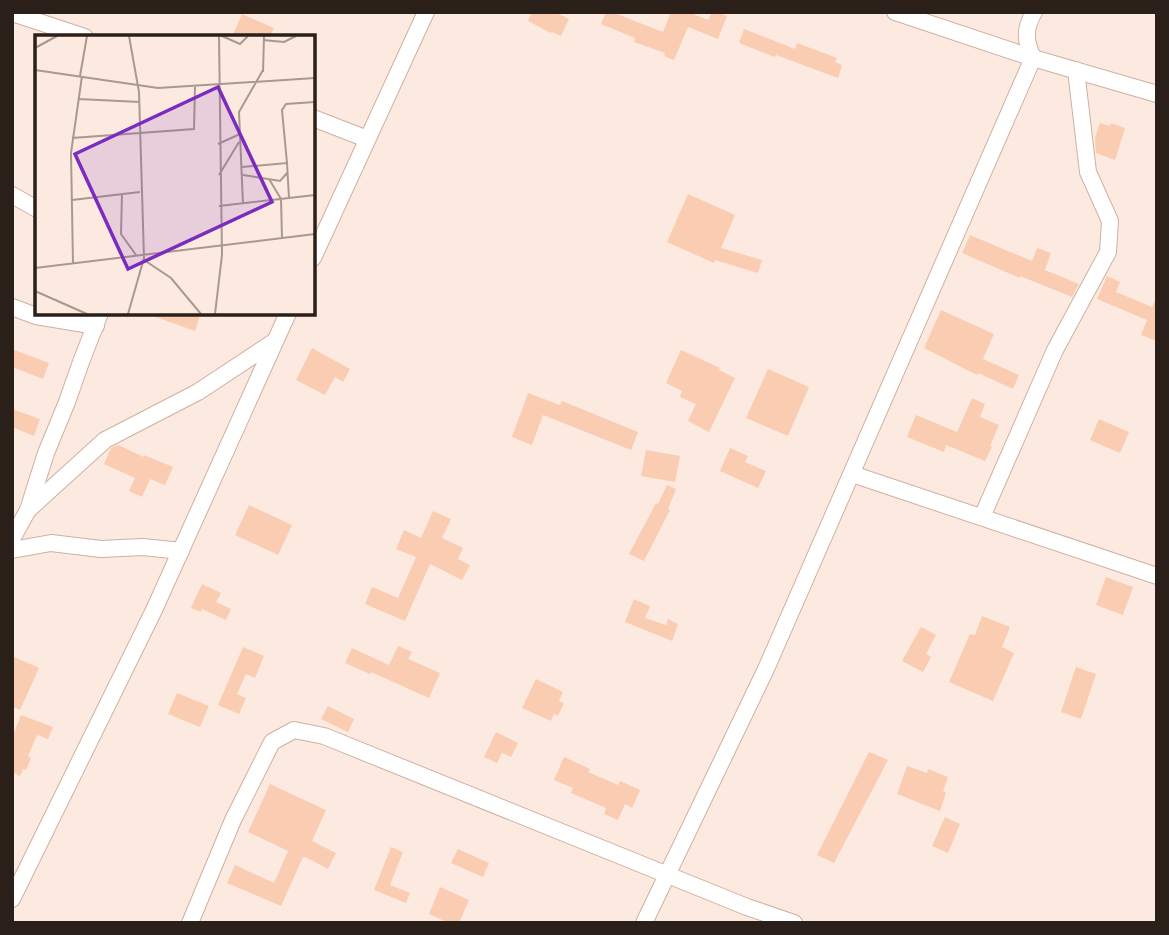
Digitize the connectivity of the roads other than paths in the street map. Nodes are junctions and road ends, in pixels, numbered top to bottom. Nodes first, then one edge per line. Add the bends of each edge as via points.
1 (426, 12) edge
2 (895, 12) edge
3 (1034, 12) edge
4 (12, 13) edge
5 (79, 35) edge
6 (1032, 58) junction
7 (1076, 70) junction
8 (1157, 94) edge
9 (315, 119) edge
10 (367, 139) junction
11 (12, 195) edge
12 (35, 208) edge
13 (315, 254) edge
14 (12, 307) edge
15 (287, 315) edge
16 (98, 320) edge
17 (275, 341) junction
18 (852, 474) junction
19 (28, 510) junction
20 (982, 517) junction
21 (12, 539) edge
22 (12, 550) edge
23 (181, 551) junction
24 (1157, 576) edge
25 (667, 875) junction
26 (12, 898) edge
27 (190, 923) edge
28 (645, 923) edge
29 (794, 923) edge

1 - 10 street
2 - 6 street
3 - 6 street via 1026,42
4 - 5 street
6 - 7 street
6 - 18 street
7 - 8 street
7 - 20 street via 1088,172 1110,221 1108,252 1055,351
9 - 10 street
10 - 13 street
11 - 12 street
14 - 16 street via 36,316
15 - 17 street
16 - 19 street
17 - 19 street via 198,393 105,440
17 - 23 street
18 - 20 street
18 - 25 street via 766,669
19 - 21 street
20 - 24 street
22 - 23 street via 51,543
23 - 26 street
25 - 27 street via 324,736 294,730 272,742
25 - 28 street
25 - 29 street

